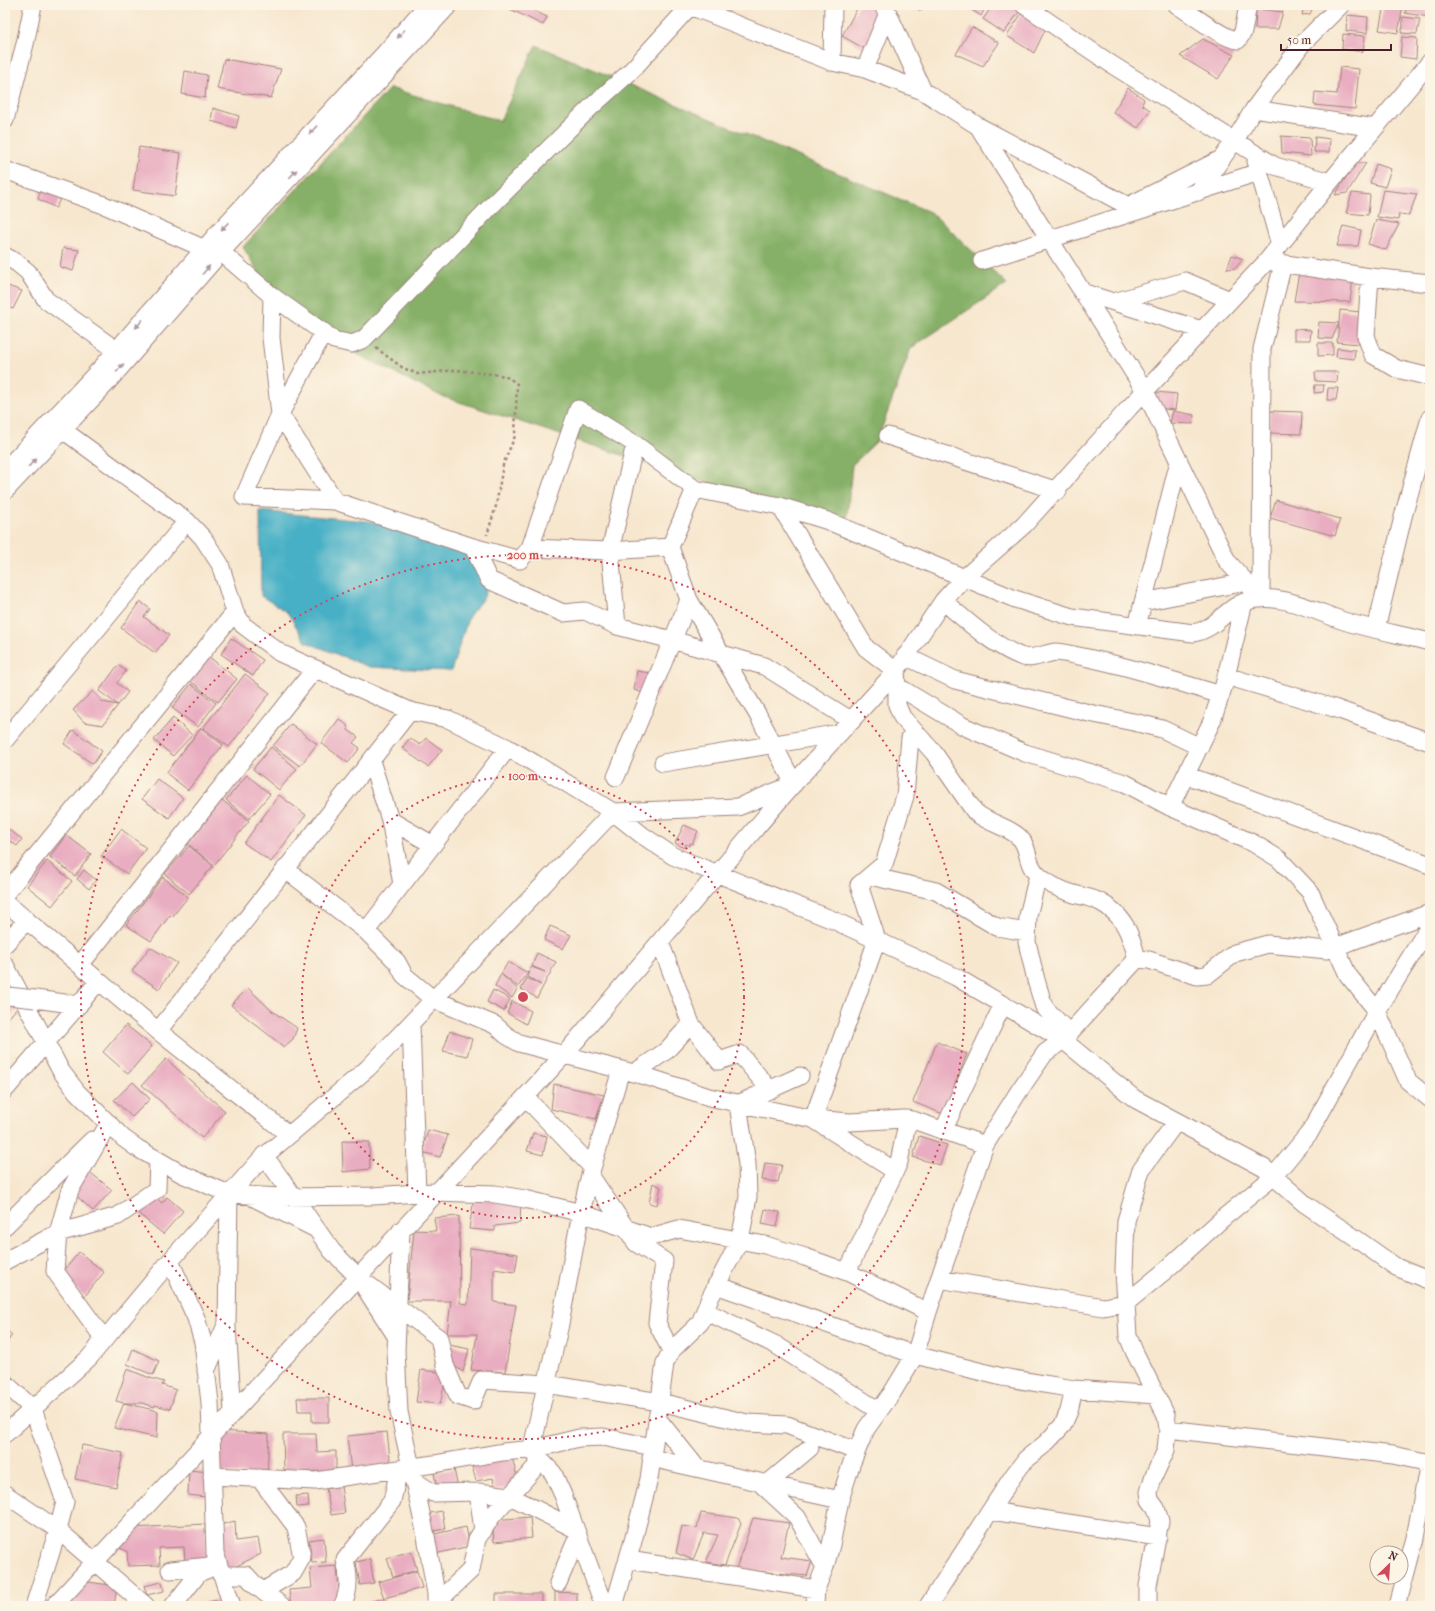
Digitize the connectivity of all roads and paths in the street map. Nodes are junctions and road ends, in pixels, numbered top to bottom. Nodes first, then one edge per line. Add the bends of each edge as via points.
1 (33, 5) edge
2 (427, 5) edge
3 (449, 5) edge
4 (833, 5) edge
5 (1024, 5) edge
6 (1177, 5) edge
7 (1248, 5) edge
8 (1341, 5) edge
9 (691, 6) edge
10 (885, 9) edge
11 (832, 62) junction
12 (1430, 62) edge
13 (865, 69) junction
14 (923, 91) junction
15 (1254, 109) junction
16 (5, 120) edge
17 (978, 126) junction
18 (1375, 128) junction
19 (1235, 140) junction
20 (1253, 152) junction
21 (1221, 159) junction
22 (5, 170) edge
23 (1259, 172) junction
24 (1330, 182) junction
25 (1198, 192) junction
26 (1128, 206) junction
27 (1081, 229) junction
28 (1048, 239) junction
29 (1280, 245) junction
30 (213, 250) junction
31 (5, 256) edge
32 (982, 260) dead end
33 (1275, 262) junction
34 (1370, 276) junction
35 (1430, 283) edge
36 (1082, 292) junction
37 (272, 296) junction
38 (1230, 300) junction
39 (1114, 302) junction
40 (1202, 330) junction
41 (324, 332) junction
42 (364, 339) junction
43 (116, 350) junction
44 (1430, 377) edge
45 (1145, 391) junction
46 (280, 414) junction
47 (1430, 418) edge
48 (63, 430) junction
49 (888, 436) dead end
50 (635, 444) junction
51 (1179, 461) junction
52 (5, 469) edge
53 (695, 488) junction
54 (1056, 490) junction
55 (5, 492) edge
56 (335, 501) junction
57 (780, 506) junction
58 (186, 521) junction
59 (473, 547) junction
60 (670, 547) junction
61 (530, 548) junction
62 (610, 551) junction
63 (964, 578) junction
64 (1246, 582) junction
65 (1261, 599) junction
66 (689, 600) junction
67 (943, 601) junction
68 (1143, 602) junction
69 (1244, 602) junction
70 (235, 612) junction
71 (617, 626) junction
72 (1137, 626) junction
73 (1376, 629) junction
74 (1429, 638) edge
75 (672, 640) junction
76 (721, 654) junction
77 (906, 656) junction
78 (314, 670) junction
79 (1226, 676) junction
80 (897, 679) junction
81 (1221, 695) junction
82 (410, 712) junction
83 (852, 721) junction
84 (840, 733) junction
85 (910, 738) dead end
86 (5, 740) edge
87 (1430, 742) edge
88 (774, 744) junction
89 (1200, 747) junction
90 (508, 748) junction
91 (371, 761) junction
92 (663, 763) dead end
93 (1186, 775) junction
94 (616, 777) dead end
95 (794, 784) junction
96 (1170, 807) junction
97 (613, 812) junction
98 (390, 820) junction
99 (433, 845) junction
100 (1430, 865) edge
101 (285, 869) junction
102 (718, 874) junction
103 (1038, 875) junction
104 (870, 876) junction
105 (402, 884) junction
106 (5, 894) edge
107 (5, 902) edge
108 (1430, 913) edge
109 (27, 920) junction
110 (1430, 925) edge
111 (366, 931) junction
112 (1027, 932) junction
113 (877, 940) junction
114 (660, 942) junction
115 (5, 944) edge
116 (1424, 945) edge
117 (1336, 948) junction
118 (1137, 959) junction
119 (5, 965) edge
120 (80, 965) junction
121 (99, 981) junction
122 (7, 996) edge
123 (433, 999) junction
124 (1003, 1004) junction
125 (79, 1005) junction
126 (1376, 1011) junction
127 (411, 1023) junction
128 (691, 1024) junction
129 (158, 1032) junction
130 (1066, 1036) junction
131 (46, 1044) junction
132 (564, 1055) junction
133 (628, 1072) junction
134 (800, 1076) dead end
135 (5, 1090) edge
136 (770, 1090) junction
137 (524, 1097) junction
138 (1430, 1099) edge
139 (738, 1104) junction
140 (813, 1119) junction
141 (908, 1119) junction
142 (1176, 1122) junction
143 (109, 1124) junction
144 (943, 1130) junction
145 (289, 1135) junction
146 (985, 1145) junction
147 (264, 1155) junction
148 (158, 1160) junction
149 (591, 1171) junction
150 (895, 1172) junction
151 (1273, 1177) junction
152 (436, 1192) junction
153 (417, 1193) junction
154 (229, 1194) junction
155 (246, 1195) junction
156 (294, 1197) junction
157 (580, 1213) junction
158 (5, 1226) edge
159 (626, 1228) junction
160 (317, 1229) junction
161 (401, 1230) junction
162 (58, 1233) junction
163 (740, 1240) junction
164 (5, 1261) edge
165 (170, 1261) junction
166 (847, 1272) junction
167 (358, 1277) junction
168 (939, 1280) junction
169 (1430, 1281) edge
170 (716, 1286) junction
171 (1126, 1303) junction
172 (398, 1307) junction
173 (705, 1310) junction
174 (928, 1312) junction
175 (227, 1323) junction
176 (396, 1336) junction
177 (104, 1339) junction
178 (671, 1351) junction
179 (915, 1355) junction
180 (206, 1371) junction
181 (5, 1383) edge
182 (546, 1384) junction
183 (1074, 1389) junction
184 (1156, 1396) junction
185 (33, 1409) junction
186 (658, 1410) junction
187 (879, 1411) junction
188 (233, 1412) junction
189 (1168, 1429) junction
190 (5, 1434) edge
191 (211, 1436) junction
192 (810, 1448) dead end
193 (856, 1451) junction
194 (652, 1453) junction
195 (538, 1455) junction
196 (1429, 1462) edge
197 (697, 1468) junction
198 (408, 1472) junction
199 (212, 1476) junction
200 (259, 1478) junction
201 (763, 1483) junction
202 (478, 1492) junction
203 (5, 1494) edge
204 (510, 1496) junction
205 (840, 1500) junction
206 (991, 1511) junction
207 (58, 1530) junction
208 (483, 1530) junction
209 (577, 1533) junction
210 (1158, 1537) junction
211 (628, 1560) junction
212 (95, 1561) junction
213 (825, 1567) junction
214 (170, 1570) dead end
215 (220, 1570) junction
216 (558, 1583) dead end
217 (816, 1589) junction
218 (263, 1591) junction
219 (145, 1605) edge
220 (436, 1605) edge
221 (34, 1606) edge
222 (54, 1606) edge
223 (173, 1606) edge
224 (232, 1606) edge
225 (282, 1606) edge
226 (342, 1606) edge
227 (604, 1606) edge
228 (614, 1606) edge
229 (816, 1606) edge
230 (928, 1606) edge
231 (1148, 1606) edge
232 (1397, 1606) edge

1 - 16 street
2 -> 30 street
30 -> 3 street
4 - 11 street
5 - 19 street via 1114,66
6 - 7 street via 1233,40 1238,40 1243,32
8 - 15 street via 1302,44
9 - 11 street
9 - 42 street via 630,72 591,107 492,206
10 - 13 street
10 - 14 street
11 - 13 street
12 - 18 street
13 - 14 street
14 - 17 street
15 - 18 street
15 - 19 street
17 - 26 street
17 - 28 street
18 - 24 street
19 - 20 street
19 - 21 street
20 - 23 street
20 - 24 street via 1275,166
21 - 25 street
21 - 26 street
22 - 30 street via 104,205
23 - 25 street
23 - 29 street
24 - 29 street
25 - 27 street
26 - 27 street
27 - 28 street
28 - 32 street
28 - 36 street
29 - 33 street
30 - 37 street
30 -> 43 street
48 -> 30 street via 106,384
31 - 43 street via 28,272 46,300
33 - 34 street
33 - 38 street
33 - 65 street via 1262,349
34 - 35 street
34 - 44 street via 1366,336 1373,355 1397,369
36 - 39 street
36 - 45 street
37 - 41 street
37 - 46 street via 271,338
38 - 39 street via 1185,281
38 - 40 street
39 - 40 street
40 - 45 street
41 - 42 street via 334,340 352,344
41 - 46 street
42 - 59 path via 403,368 418,374 456,370 500,375 517,384 515,436 503,465 496,506 487,535
43 - 52 street
45 - 51 street
45 - 54 street
46 - 56 street
46 - 56 street via 244,497
47 - 73 street
55 -> 48 street
48 - 58 street
49 - 54 street
50 - 53 street
50 - 61 street via 578,409
50 - 62 street
51 - 64 street via 1227,562
51 - 68 street
53 - 57 street
53 - 60 street
54 - 63 street via 1024,525
56 - 59 street
57 - 63 street via 828,521
57 - 80 street via 866,648
58 - 70 street via 203,538 220,564
58 - 86 street
59 - 61 street via 520,560
59 - 71 street via 489,580 563,613 585,611
60 - 62 street
60 - 66 street
61 - 62 street
62 - 71 street
63 - 67 street
63 - 72 street via 1015,599 1072,617
64 - 65 street
64 - 68 street
65 - 69 street
65 - 73 street via 1281,599
66 - 75 street
66 - 76 street
67 - 77 street
67 - 81 street via 996,642 1021,656 1040,657 1055,652 1074,655
68 - 72 street
69 - 72 street via 1202,631 1193,633
69 - 79 street
70 - 78 street via 243,625 265,643
70 - 106 street
71 - 75 street
73 - 74 street
75 - 76 street
75 - 94 street
76 - 83 street via 764,666
76 - 88 street
77 - 80 street
77 - 89 street via 955,680 1089,713 1138,722 1162,729
78 - 82 street
78 - 120 street
79 - 81 street
79 - 87 street via 1334,708
80 - 83 street
80 - 96 street via 963,726 1025,753 1124,783
80 - 103 street via 897,705 902,717 934,753 975,812 1021,838 1025,844 1029,864
81 - 89 street
82 - 90 street via 448,719
82 - 91 street
83 - 84 street
84 - 88 street
84 - 95 street
85 - 104 street via 905,796 884,864
88 - 92 street
88 - 95 street
89 - 93 street
90 - 97 street
90 - 99 street
91 - 98 street
91 - 101 street
93 - 96 street
93 - 100 street
95 - 97 street via 738,807
95 - 102 street
96 - 117 street via 1253,843 1279,859 1310,892
97 - 102 street via 673,856
97 - 123 street
98 - 99 street
98 - 105 street
99 - 105 street
101 - 111 street
101 - 129 street
102 - 113 street
102 - 114 street
103 - 112 street via 1028,916
103 - 118 street via 1050,884 1099,901 1111,909 1125,923
104 - 112 street via 936,891 996,927
104 - 113 street via 859,885
105 - 111 street
107 - 109 street
108 - 117 street
109 - 115 street
109 - 120 street
110 - 116 street
111 - 123 street via 397,962 404,975
112 - 130 street via 1027,942 1044,1007
113 - 124 street via 956,977
113 - 140 street
114 - 128 street
114 - 132 street
116 - 126 street
117 - 118 street via 1327,950 1268,944 1236,953 1207,974 1197,976 1149,960
117 - 126 street via 1348,975
118 - 130 street
119 - 131 street
120 - 121 street
121 - 125 street
121 - 129 street
122 - 125 street, bridge
123 - 127 street
123 - 132 street via 495,1025 519,1043
124 - 130 street
124 - 144 street
125 - 131 street
126 - 138 street via 1408,1081
126 - 151 street via 1310,1132
127 - 145 street via 368,1068
127 - 153 street
128 - 133 street via 666,1051
128 - 136 street via 719,1061 740,1054
129 - 145 street
130 - 142 street via 1135,1099
130 - 146 street via 1044,1053
131 - 135 street
131 - 143 street via 61,1071
132 - 133 street
132 - 137 street
133 - 139 street
133 - 149 street
134 - 136 street
136 - 139 street
137 - 149 street
137 - 152 street
139 - 140 street
139 - 163 street via 747,1164 748,1190
140 - 141 street via 850,1122
140 - 150 street
141 - 144 street
141 - 150 street
142 - 151 street via 1264,1168
142 - 171 street via 1141,1170 1126,1221
143 - 148 street via 123,1138
143 - 158 street
143 - 162 street via 70,1190
144 - 146 street
145 - 147 street
146 - 168 street
147 - 154 street
147 - 156 street
148 - 154 street via 182,1174
148 - 162 street via 157,1189 118,1216
149 - 157 street
149 - 159 street
150 - 166 street
151 - 169 street via 1305,1204 1396,1267
151 - 171 street via 1222,1218
152 - 153 street
152 - 157 street via 495,1194
152 - 161 street
153 - 156 street
154 - 155 street
154 - 165 street
154 - 175 street
155 - 156 street
155 - 160 street
156 - 160 street
157 - 159 street
157 - 182 street via 560,1324
159 - 163 street via 651,1237 679,1229
159 - 178 street via 636,1243 664,1261 657,1323
160 - 167 street via 332,1251
161 - 167 street
161 - 172 street
162 - 164 street
162 - 177 street via 56,1271
163 - 166 street via 766,1245
163 - 170 street
165 - 177 street
165 - 180 street via 196,1318 203,1342
166 - 174 street
167 - 172 street
167 - 176 street
167 - 188 street
168 - 171 street via 1103,1307
168 - 174 street
170 - 173 street
170 - 179 street
171 - 184 street via 1128,1336
172 - 176 street
172 - 182 street via 439,1338 445,1365 458,1396 473,1401 482,1380
173 - 178 street via 700,1323
173 - 187 street via 776,1345
174 - 179 street
175 - 180 street
175 - 188 street
176 - 198 street via 399,1412
177 - 185 street via 89,1358
178 - 186 street via 665,1363
179 - 183 street via 1002,1376
179 - 187 street
180 - 191 street
181 - 185 street
182 - 186 street
182 - 195 street via 533,1443
183 - 184 street
183 - 206 street via 1063,1425 1026,1459
184 - 189 street via 1166,1414
185 - 190 street
185 - 207 street via 65,1502
186 - 193 street via 746,1423 787,1425
186 - 194 street
186 - 197 street
187 - 193 street via 866,1429
188 - 191 street
189 - 196 street via 1393,1455
189 - 210 street via 1166,1450 1149,1492 1160,1521
191 - 199 street
191 - 212 street
192 - 201 street
193 - 205 street
194 - 195 street via 603,1437 579,1438
194 - 197 street
194 - 211 street via 649,1479
195 - 198 street via 503,1452
195 - 204 street
195 - 209 street via 553,1473
196 - 232 street via 1415,1538
197 - 201 street
198 - 200 street via 314,1481
198 - 202 street via 433,1493
198 - 220 street via 426,1536
198 - 226 street via 392,1501 345,1560 349,1574 346,1599
199 - 200 street
199 - 215 street via 215,1553
200 - 218 street via 296,1527 302,1557 293,1573
201 - 205 street
201 - 213 street via 797,1517
202 - 204 street
202 - 208 street
203 - 207 street
204 - 208 street
204 - 209 street
205 - 213 street
206 - 210 street
206 - 230 street
207 - 212 street
207 - 221 street
208 - 220 street via 477,1539 471,1570
209 - 216 street
209 - 227 street
210 - 231 street via 1148,1586
211 - 217 street
211 - 228 street
212 - 219 street
212 - 222 street
213 - 217 street
214 - 215 street
215 - 218 street via 246,1575
215 - 223 street via 199,1573
215 - 224 street
217 - 229 street
218 - 225 street

